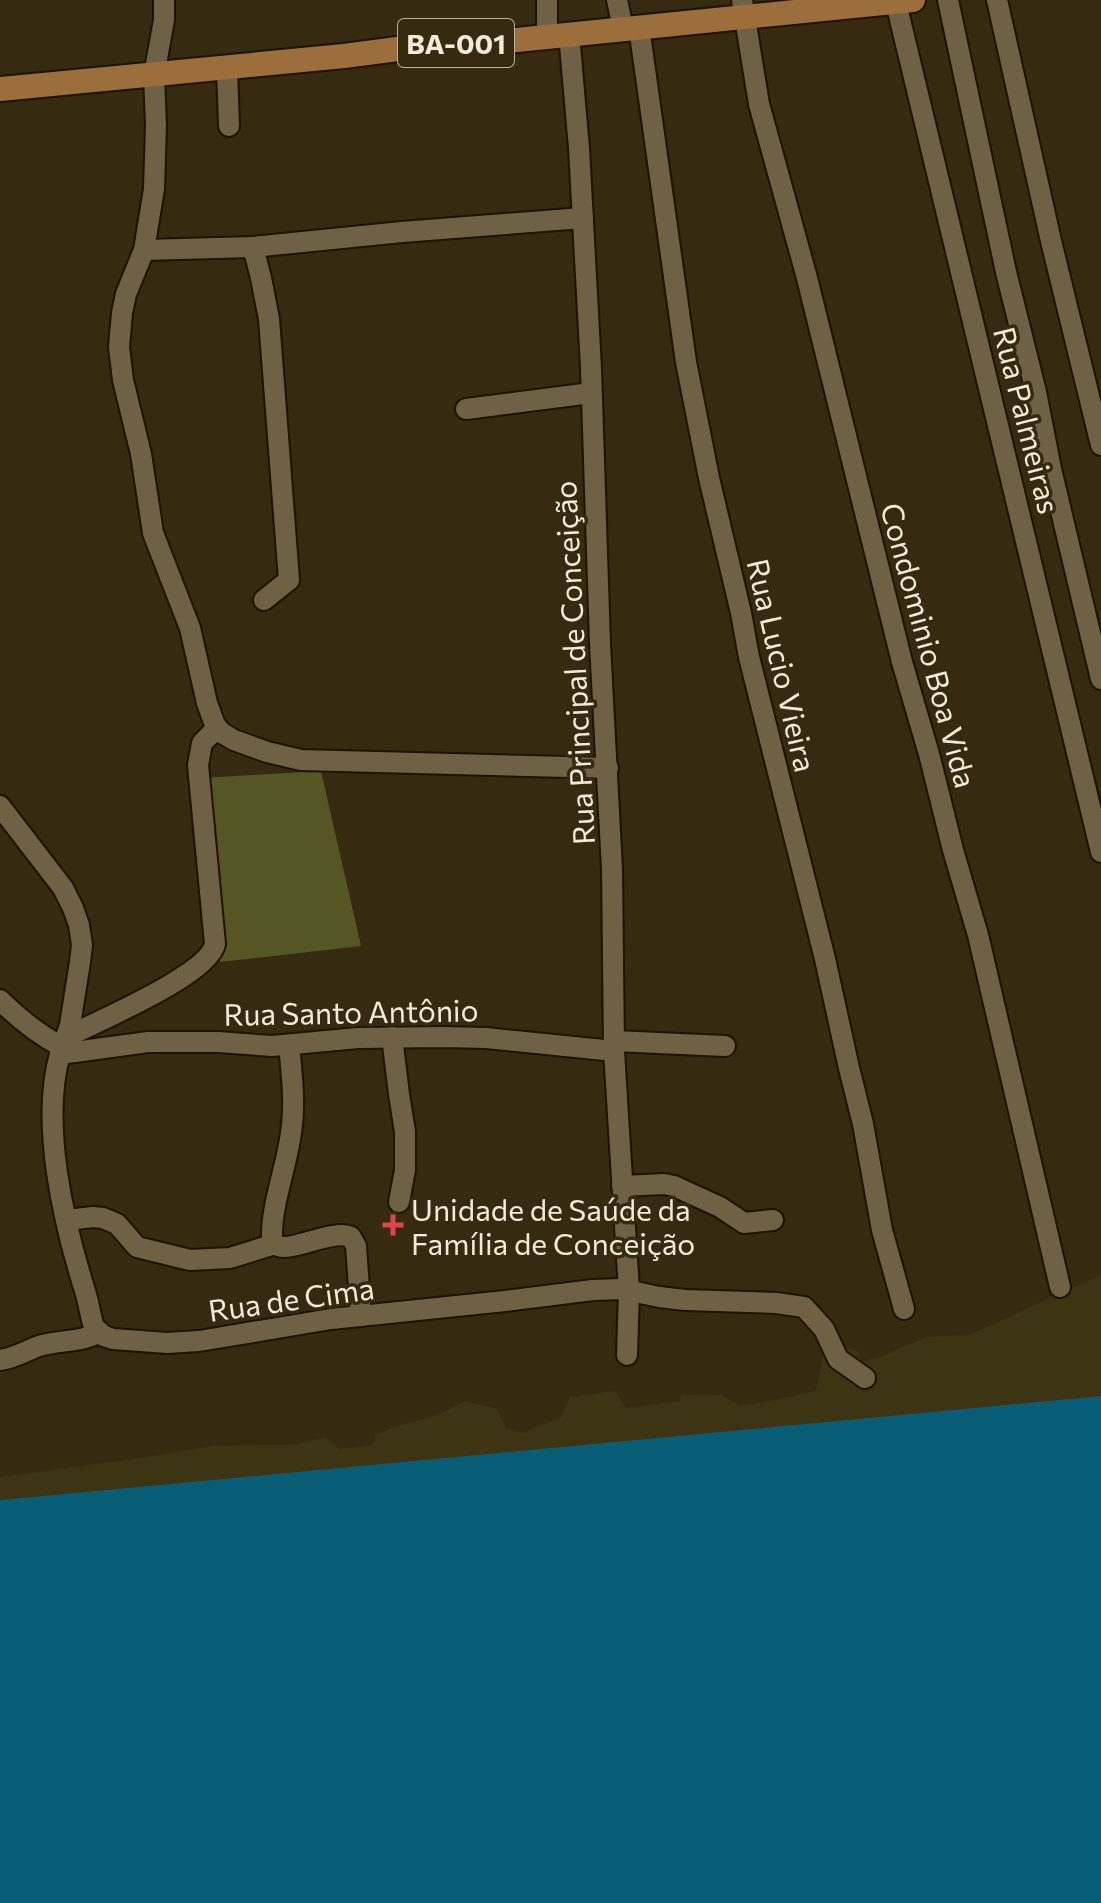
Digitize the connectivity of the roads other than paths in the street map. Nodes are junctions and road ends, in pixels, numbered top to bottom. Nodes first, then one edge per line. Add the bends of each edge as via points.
1 (164, 0) edge
2 (547, 0) edge
3 (617, 0) edge
4 (948, 0) edge
5 (997, 0) edge
6 (889, 2) edge
7 (820, 5) edge
8 (743, 9) edge
9 (631, 28) junction
10 (558, 35) junction
11 (227, 68) junction
12 (154, 75) junction
13 (0, 89) edge
14 (229, 126) dead end
15 (583, 218) junction
16 (253, 247) junction
17 (144, 250) junction
18 (591, 393) junction
19 (466, 409) dead end
20 (1101, 445) edge
21 (264, 600) dead end
22 (1101, 679) edge
23 (217, 728) junction
24 (608, 768) junction
25 (0, 806) edge
26 (1101, 852) edge
27 (0, 1000) edge
28 (392, 1037) junction
29 (289, 1045) junction
30 (614, 1046) junction
31 (725, 1046) dead end
32 (63, 1047) junction
33 (622, 1186) junction
34 (399, 1202) dead end
35 (67, 1220) junction
36 (773, 1220) dead end
37 (275, 1244) junction
38 (1060, 1287) dead end
39 (629, 1290) junction
40 (904, 1309) dead end
41 (361, 1316) junction
42 (99, 1332) junction
43 (627, 1355) dead end
44 (0, 1360) edge
45 (865, 1378) dead end

1 - 12 street
2 - 10 street, Rua Principal de Conceição
3 - 9 street, Rua Lucio Vieira
4 - 22 street, Rua Palmeiras
5 - 20 street
6 - 7 main road, BA-001
6 - 26 street, Rua Palmeiras
7 - 8 main road, BA-001
8 - 9 main road, BA-001
8 - 38 street, Condominio Boa Vida via 759,104 978,935
9 - 10 main road, BA-001
9 - 40 street, Rua Lucio Vieira via 709,478
10 - 11 main road, BA-001
10 - 15 street, Rua Principal de Conceição
11 - 12 main road, BA-001
11 - 14 street
12 - 13 main road, BA-001
12 - 17 street via 154,189
15 - 16 street
15 - 18 street, Rua Principal de Conceição
16 - 17 street
16 - 21 street via 270,329 289,580
17 - 23 street via 122,313 123,380 153,533 190,628
18 - 19 street
18 - 24 street, Rua Principal de Conceição
23 - 24 street via 234,740 301,760
23 - 32 street via 202,743 198,765 214,951 187,974
24 - 30 street, Rua Principal de Conceição
25 - 32 street via 63,888 79,925 80,962
27 - 32 street via 21,1021
28 - 29 street, Rua Santo Antônio
28 - 30 street, Rua Santo Antônio
28 - 34 street via 405,1132
29 - 32 street, Rua Santo Antônio via 148,1042 88,1050
29 - 37 street via 294,1107 276,1203
30 - 31 street, Rua Santo Antônio
30 - 33 street, Rua Principal de Conceição
32 - 35 street via 54,1073 53,1120
33 - 36 street via 674,1186 741,1222
33 - 39 street, Rua Principal de Conceição
35 - 37 street via 103,1218 117,1224 137,1247 190,1260 230,1258
35 - 42 street
37 - 41 street via 351,1237
39 - 41 street, Rua de Cima
39 - 43 street, Rua Principal de Conceição
39 - 45 street, Rua de Cima via 685,1300 804,1307 824,1329 838,1359
41 - 42 street, Rua de Cima via 167,1343 108,1338
42 - 44 street

